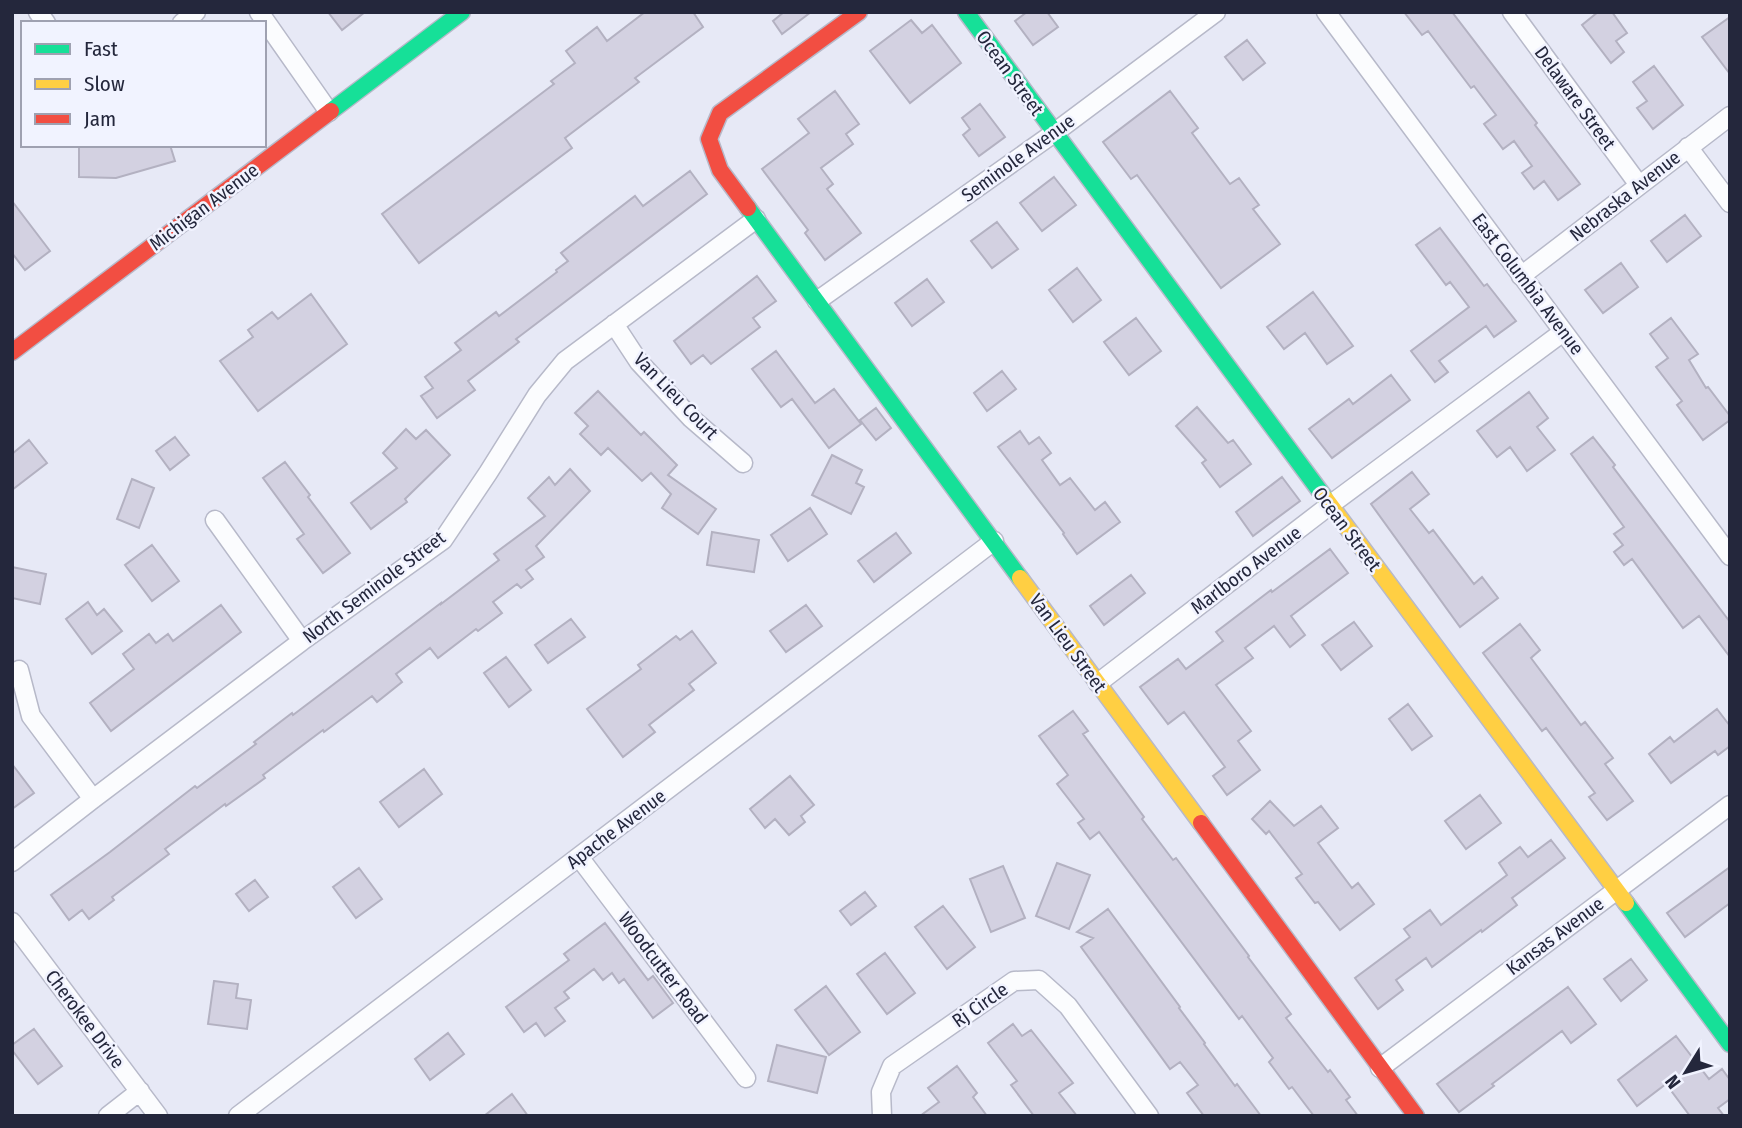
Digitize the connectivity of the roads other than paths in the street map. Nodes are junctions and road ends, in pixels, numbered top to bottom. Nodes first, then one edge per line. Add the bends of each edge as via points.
1 (260, 12) edge
2 (462, 12) edge
3 (859, 12) edge
4 (966, 12) edge
5 (1216, 12) edge
6 (1326, 12) edge
7 (1512, 12) edge
8 (329, 112) junction
9 (1730, 116) edge
10 (1054, 133) junction
11 (1688, 147) junction
12 (1639, 185) junction
13 (1730, 203) edge
14 (756, 219) junction
15 (1521, 276) junction
16 (817, 301) junction
17 (614, 324) junction
18 (1563, 332) junction
19 (12, 352) edge
20 (743, 463) dead end
21 (1330, 505) junction
22 (215, 520) dead end
23 (994, 541) junction
24 (1730, 556) edge
25 (302, 641) junction
26 (19, 670) dead end
27 (1098, 683) junction
28 (93, 799) junction
29 (1730, 805) edge
30 (579, 858) junction
31 (12, 862) edge
32 (1617, 890) junction
33 (12, 922) edge
34 (1730, 1044) edge
35 (1380, 1068) junction
36 (746, 1078) dead end
37 (140, 1091) junction
38 (108, 1116) edge
39 (158, 1116) edge
40 (238, 1116) edge
41 (882, 1116) edge
42 (1149, 1116) edge
43 (1416, 1116) edge

1 - 8 street
2 - 8 street, Michigan Avenue
3 - 14 street, Van Lieu Street via 720,113 709,139 720,170
4 - 10 street, Ocean Street
5 - 10 street, Seminole Avenue
6 - 15 street, East Columbia Avenue
7 - 12 street, Delaware Street
8 - 19 street, Michigan Avenue
9 - 11 street, Nebraska Avenue
10 - 16 street, Seminole Avenue
10 - 21 street, Ocean Street
11 - 12 street, Nebraska Avenue
11 - 13 street
12 - 15 street, Nebraska Avenue
14 - 16 street, Van Lieu Street
14 - 17 street, North Seminole Street
15 - 18 street, East Columbia Avenue
16 - 23 street, Van Lieu Street
17 - 20 street, Van Lieu Court via 639,362 691,418
17 - 25 street, North Seminole Street via 565,361 537,395 443,540
18 - 21 street, Marlboro Avenue
18 - 24 street, East Columbia Avenue
21 - 27 street, Marlboro Avenue
21 - 32 street, Ocean Street
22 - 25 street
23 - 27 street, Van Lieu Street
23 - 30 street, Apache Avenue
25 - 28 street, North Seminole Street
26 - 28 street via 31,716
27 - 35 street, Van Lieu Street
28 - 31 street, North Seminole Street
29 - 32 street, Kansas Avenue
30 - 36 street, Woodcutter Road
30 - 40 street, Apache Avenue
32 - 34 street, Ocean Street
32 - 35 street, Kansas Avenue
33 - 37 street, Cherokee Drive
35 - 43 street, Van Lieu Street
37 - 38 street
37 - 39 street, Cherokee Drive
41 - 42 street, Rj Circle via 881,1091 892,1066 1014,981 1039,980 1068,1006

